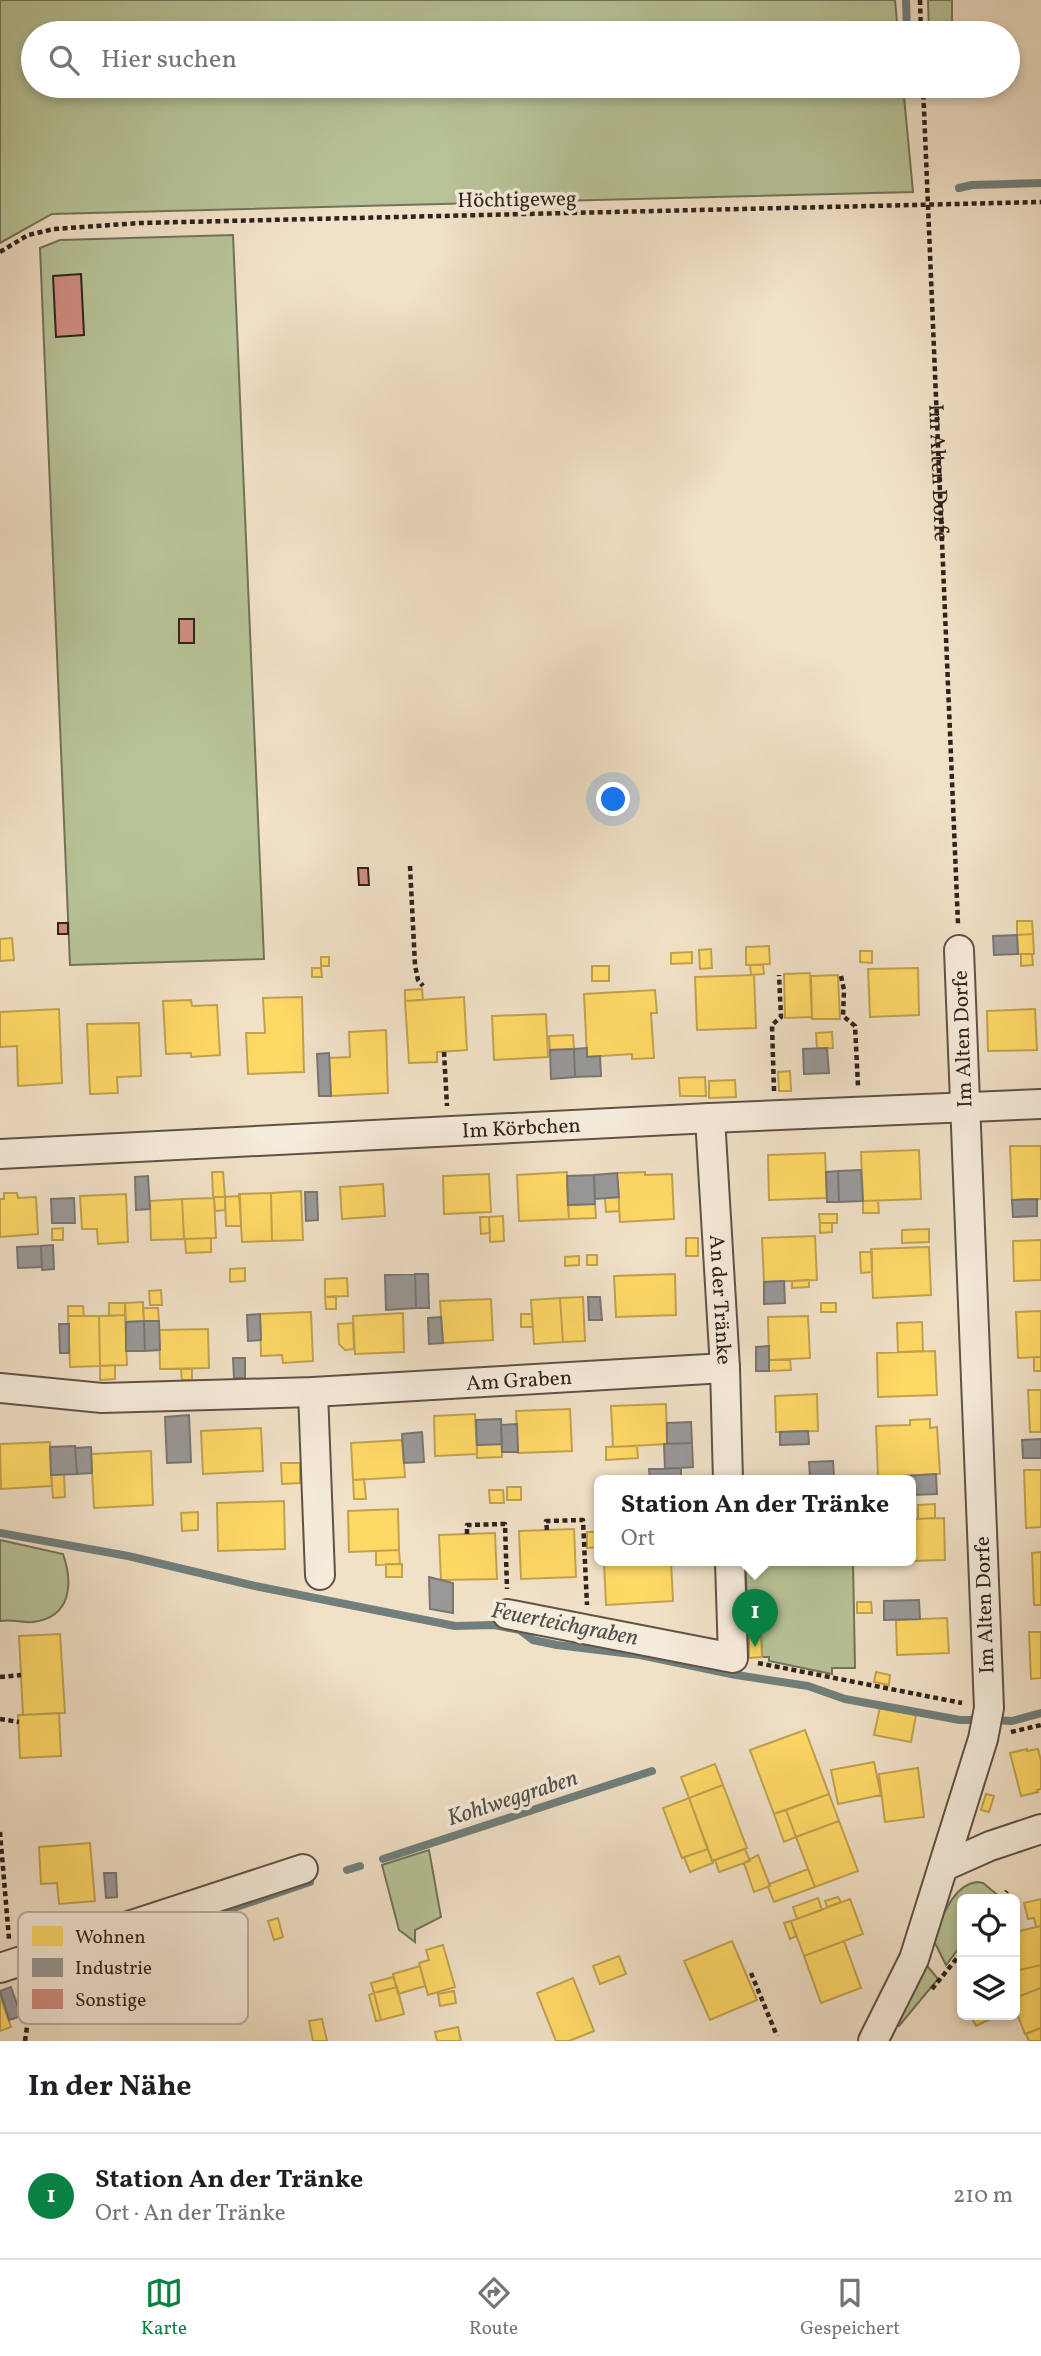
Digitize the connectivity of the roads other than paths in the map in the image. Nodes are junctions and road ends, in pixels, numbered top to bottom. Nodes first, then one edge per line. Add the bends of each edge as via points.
1 (959, 950) road end
2 (1041, 1104) edge
3 (965, 1107) junction
4 (710, 1118) junction
5 (0, 1154) edge
6 (725, 1368) junction
7 (0, 1388) edge
8 (313, 1392) junction
9 (728, 1475) edge
10 (730, 1566) edge
11 (320, 1575) dead end
12 (507, 1614) road end
13 (1041, 1829) edge
14 (944, 1866) junction
15 (303, 1869) dead end
16 (170, 1912) edge
17 (873, 2041) edge

1 - 3 street, Im Alten Dorfe
2 - 3 street, Im Körbchen
3 - 4 street, Im Körbchen
3 - 14 street, Im Alten Dorfe via 989,1708
4 - 5 street, Im Körbchen
4 - 6 street, An der Tränke
6 - 8 street, Am Graben
6 - 9 street, An der Tränke
7 - 8 street, Am Graben via 102,1398
8 - 11 street
10 - 12 street via 733,1658
13 - 14 street
14 - 17 street, Im Alten Dorfe via 914,1959
15 - 16 street

